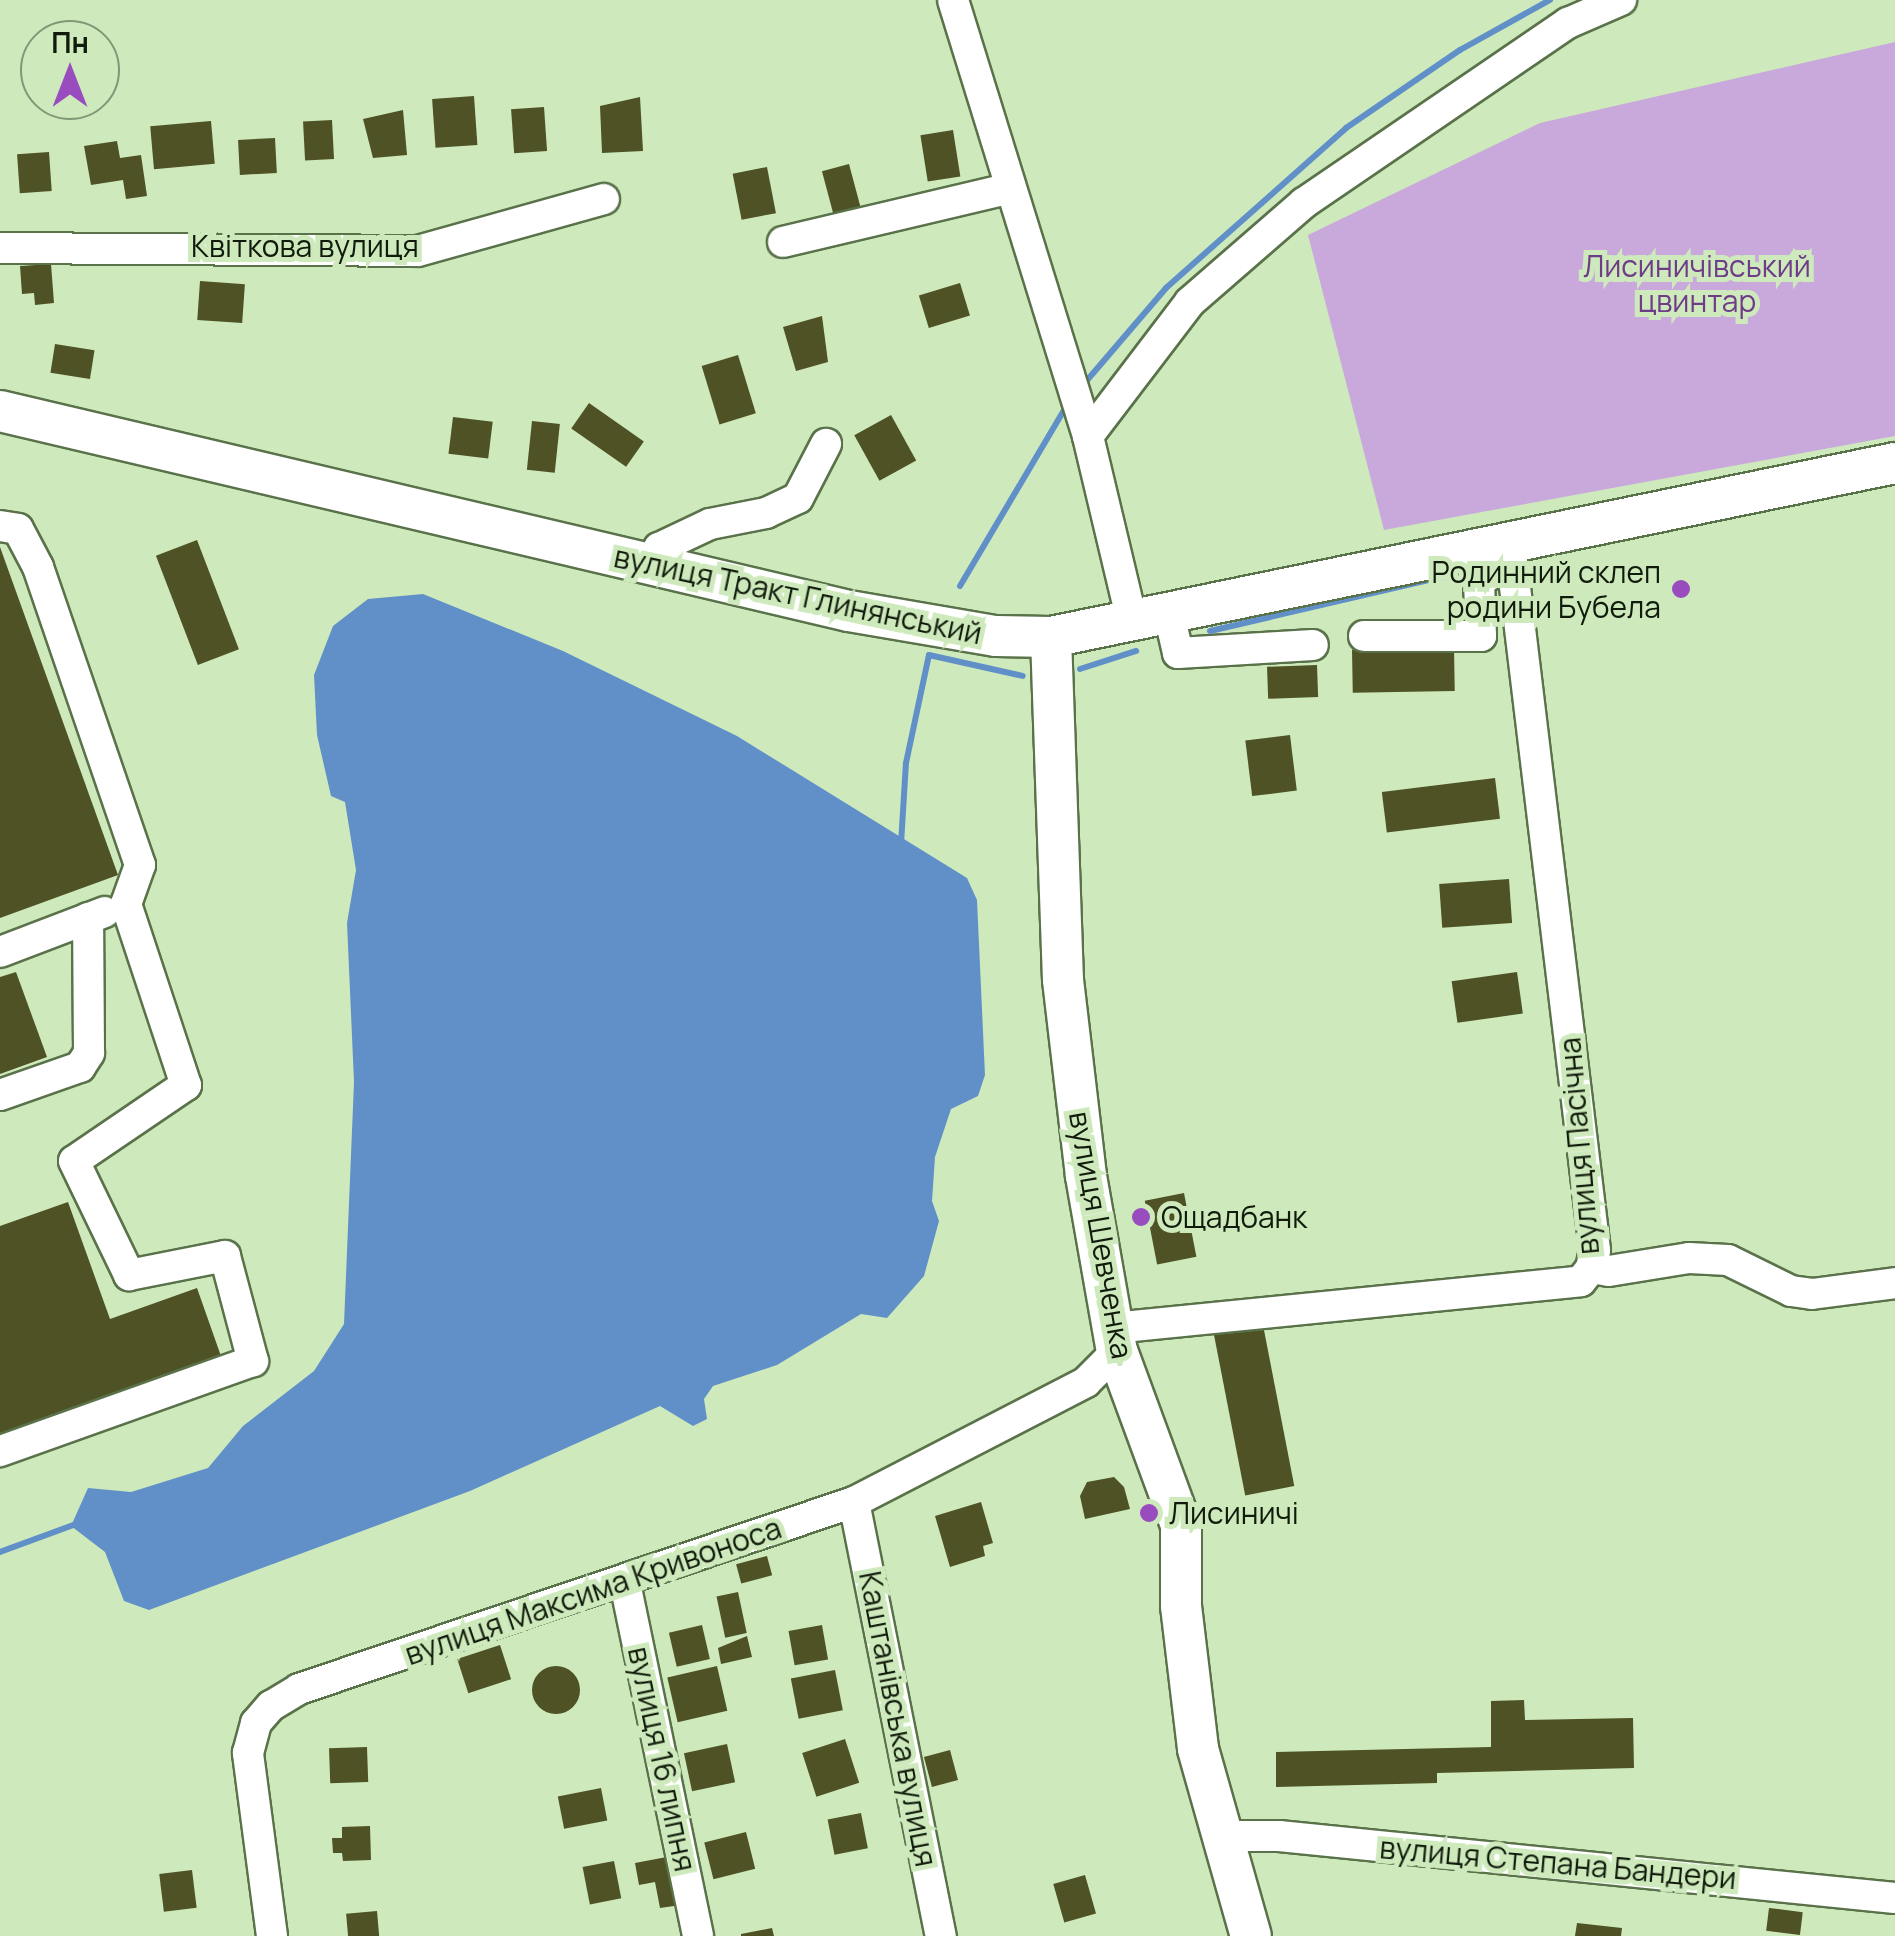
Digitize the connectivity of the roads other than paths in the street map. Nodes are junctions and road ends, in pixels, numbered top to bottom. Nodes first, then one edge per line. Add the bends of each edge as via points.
1 (953, 0) edge
2 (1621, 0) edge
3 (1007, 190) junction
4 (604, 199) dead end
5 (783, 242) dead end
6 (0, 248) edge
7 (0, 411) edge
8 (1084, 422) junction
9 (826, 444) dead end
10 (1895, 464) edge
11 (0, 526) edge
12 (1508, 552) junction
13 (649, 565) junction
14 (1151, 617) junction
15 (1364, 636) dead end
16 (1051, 637) junction
17 (1312, 645) dead end
18 (126, 904) junction
19 (88, 918) junction
20 (0, 952) edge
21 (0, 1095) edge
22 (1591, 1268) junction
23 (1895, 1283) edge
24 (1115, 1340) junction
25 (0, 1451) edge
26 (854, 1502) junction
27 (625, 1583) junction
28 (1221, 1836) junction
29 (1895, 1898) edge
30 (272, 1936) edge
31 (698, 1936) edge
32 (941, 1936) edge
33 (1251, 1936) edge

1 - 3 street
2 - 8 street via 1568,23 1304,203 1190,302
3 - 5 street
3 - 8 street
4 - 6 street, Квіткова вулиця via 418,250
7 - 13 main road, вулиця Тракт Глинянський
8 - 14 street
9 - 13 street via 798,498 766,514 710,524 659,548
10 - 12 main road, вулиця Тракт Глинянський
11 - 18 street via 18,528 38,567 140,865
12 - 14 main road, вулиця Тракт Глинянський
12 - 15 street via 1479,581 1481,636
12 - 22 street, вулиця Пасічна via 1595,1250
13 - 16 main road, вулиця Тракт Глинянський via 849,611 996,636
14 - 16 main road, вулиця Тракт Глинянський
14 - 17 street via 1178,654
16 - 24 main road, вулиця Шевченка via 1063,980
18 - 19 street
18 - 25 street via 186,1085 74,1161 129,1275 225,1256 253,1362
19 - 20 street
19 - 21 street via 89,1053 80,1067
22 - 23 street via 1728,1260 1790,1291 1812,1294
22 - 24 street, вулиця Пасічна via 1581,1281
24 - 26 street, вулиця Максима Кривоноса via 1086,1382
24 - 28 main road, вулиця Шевченка via 1181,1525 1181,1606 1198,1749
26 - 27 street, вулиця Максима Кривоноса
26 - 32 street, Каштанівська вулиця
27 - 30 street, вулиця Максима Кривоноса via 299,1689 272,1706 256,1723 248,1753
27 - 31 street, вулиця 16 липня
28 - 29 street, вулиця Степана Бандери via 1299,1838
28 - 33 main road, вулиця Шевченка

